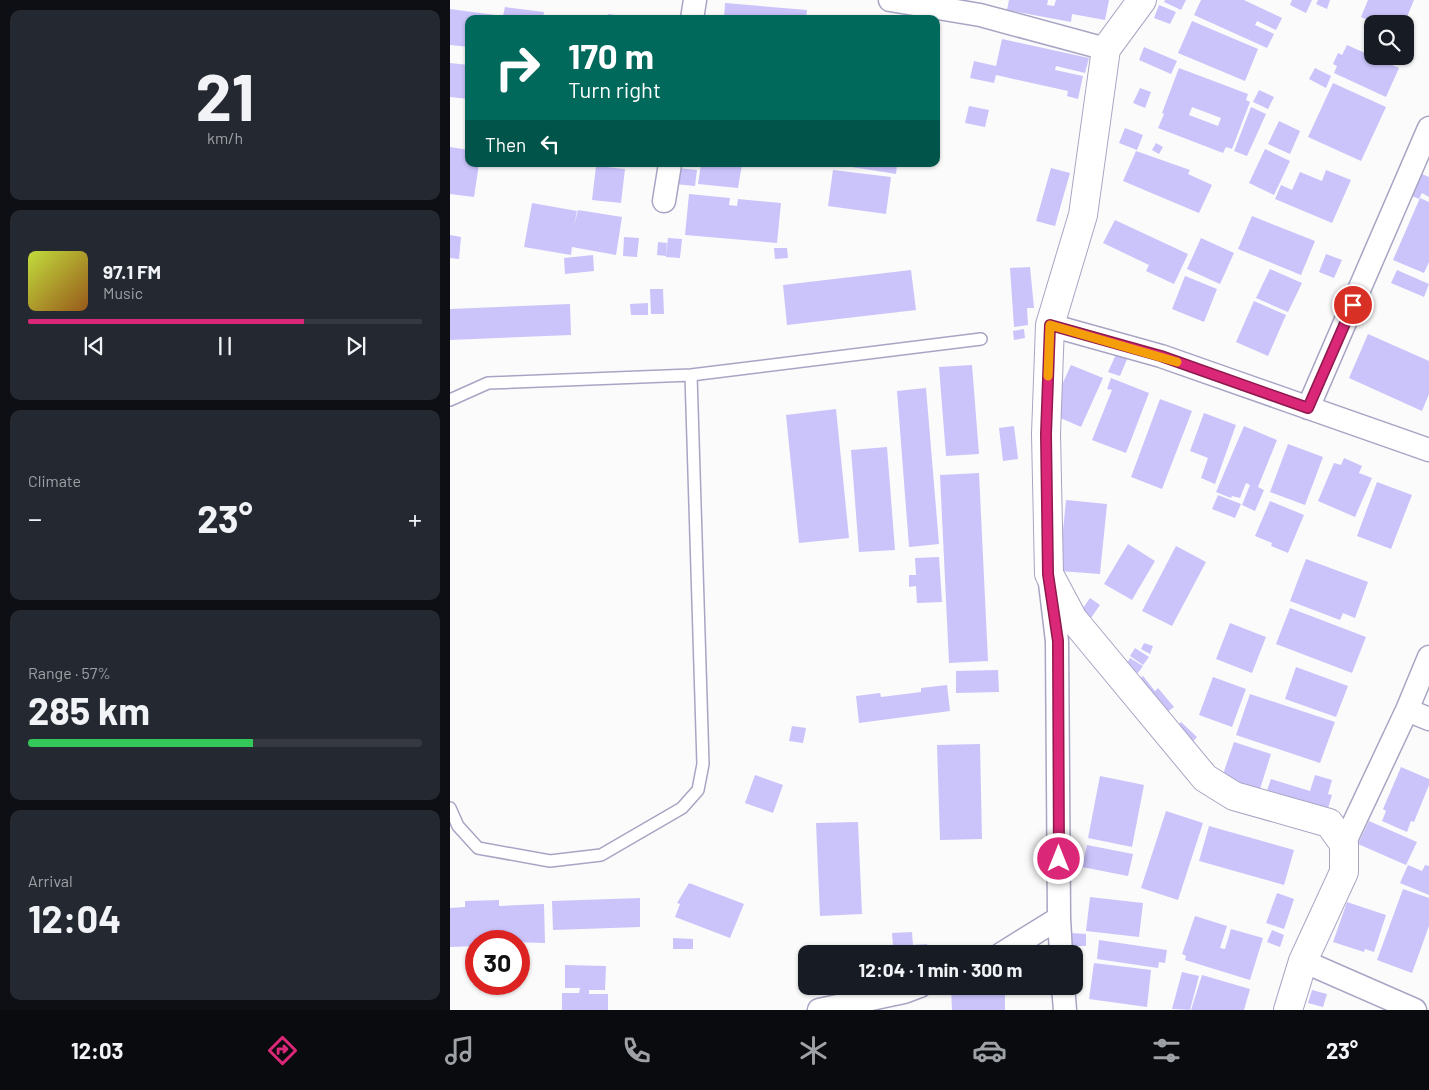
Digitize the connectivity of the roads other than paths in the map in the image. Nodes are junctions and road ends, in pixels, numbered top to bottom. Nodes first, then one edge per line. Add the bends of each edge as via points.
1 (694, 0) edge
2 (890, 0) edge
3 (1142, 0) edge
4 (981, 7) edge
5 (692, 15) edge
6 (1106, 50) junction
7 (1429, 128) edge
8 (1424, 152) edge
9 (670, 167) edge
10 (664, 201) dead end
11 (1050, 325) junction
12 (981, 339) dead end
13 (691, 375) junction
14 (450, 400) edge
15 (1308, 408) junction
16 (1429, 450) edge
17 (1048, 574) junction
18 (1429, 657) edge
19 (1407, 710) junction
20 (1429, 719) edge
21 (450, 808) edge
22 (1344, 844) junction
23 (1059, 918) junction
24 (1016, 945) edge
25 (1060, 945) edge
26 (1303, 961) junction
27 (890, 995) edge
28 (1064, 995) edge
29 (819, 1010) edge
30 (1065, 1010) edge
31 (1288, 1010) edge
32 (1416, 1010) edge

1 - 5 street
2 - 4 street
3 - 6 street
4 - 6 street
6 - 11 street via 1084,214
7 - 8 street
8 - 15 street
9 - 10 street
11 - 15 street via 1161,356
11 - 17 street via 1046,434
12 - 13 lane
13 - 14 lane via 488,383
13 - 21 lane via 703,764 698,790 682,808 601,855 550,861 478,848 458,826
15 - 16 street
17 - 22 street via 1073,620 1205,778 1234,796 1329,823
17 - 23 street via 1058,641
18 - 19 street
19 - 20 street
19 - 22 street
22 - 26 street via 1344,872
23 - 24 street
23 - 25 street
26 - 31 street
26 - 32 street
27 - 29 street
28 - 30 street

